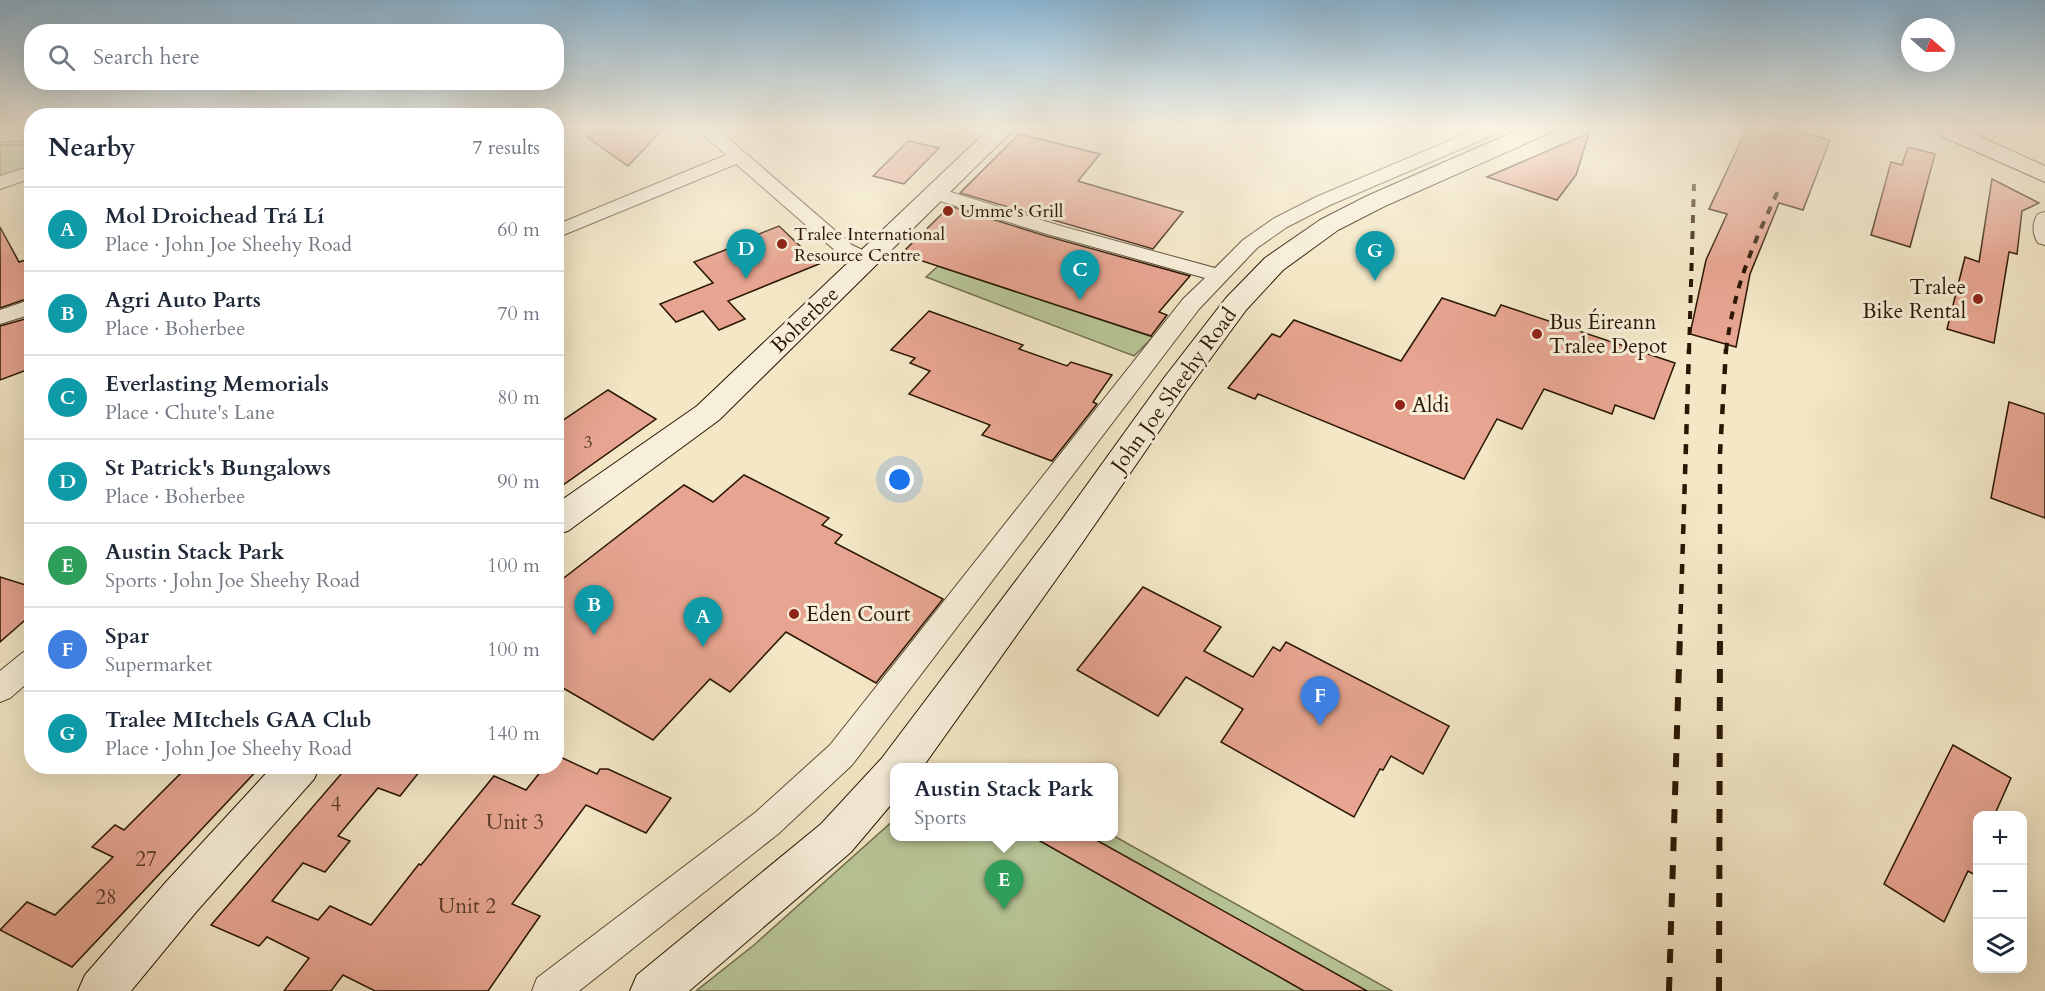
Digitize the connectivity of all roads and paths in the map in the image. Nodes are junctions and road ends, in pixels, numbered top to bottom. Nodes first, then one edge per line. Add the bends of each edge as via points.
1 (701, 172) edge
2 (756, 172) edge
3 (959, 172) edge
4 (1401, 172) edge
5 (1434, 172) edge
6 (24, 174) edge
7 (0, 183) edge
8 (937, 194) junction
9 (2045, 218) edge
10 (564, 229) edge
11 (2045, 240) edge
12 (868, 260) junction
13 (1217, 275) junction
14 (24, 309) edge
15 (0, 317) edge
16 (564, 516) edge
17 (24, 668) edge
18 (0, 689) edge
19 (902, 763) edge
20 (293, 774) edge
21 (890, 777) edge
22 (101, 991) edge
23 (550, 991) edge
24 (654, 991) edge

1 - 10 street
2 - 12 street via 845,249
3 - 8 main road, Boherbee
4 - 13 street via 1323,201 1280,223
5 - 19 main road, John Joe Sheehy Road via 1329,225 1274,264 1236,304
6 - 7 street
8 - 12 main road, Boherbee
8 - 13 street
9 - 11 street
12 - 16 main road, Boherbee via 708,413
13 - 23 street via 841,755 767,823
14 - 15 street
17 - 18 street
20 - 22 main road
21 - 24 main road via 836,838

